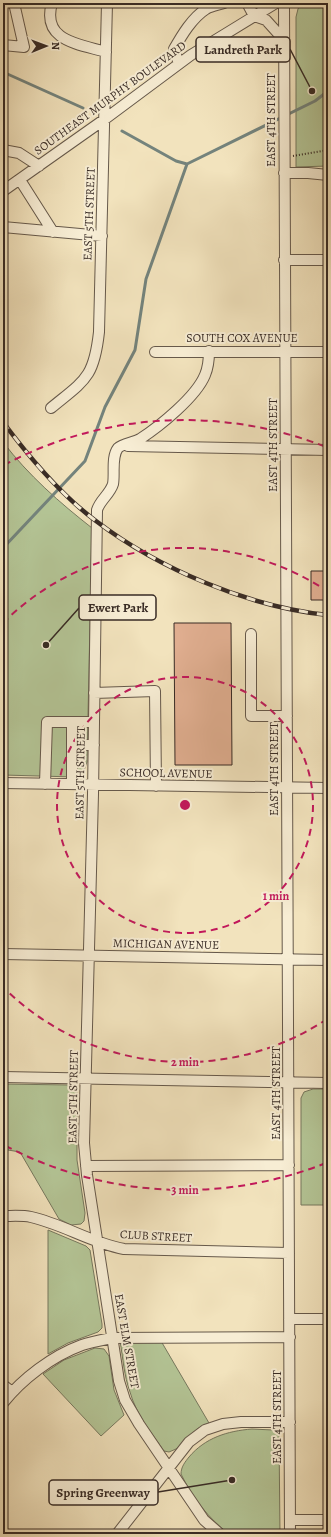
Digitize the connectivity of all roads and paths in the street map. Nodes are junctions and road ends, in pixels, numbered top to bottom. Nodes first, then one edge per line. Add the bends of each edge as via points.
1 (14, 3) edge
2 (52, 3) edge
3 (107, 3) edge
4 (224, 3) edge
5 (247, 3) edge
6 (276, 3) edge
7 (284, 3) edge
8 (254, 16) junction
9 (284, 40) junction
10 (3, 44) edge
11 (106, 52) junction
12 (179, 64) junction
13 (105, 119) junction
14 (3, 150) edge
15 (328, 150) edge
16 (284, 158) junction
17 (39, 166) junction
18 (284, 173) junction
19 (328, 175) edge
20 (20, 180) junction
21 (3, 191) edge
22 (3, 227) edge
23 (53, 232) junction
24 (102, 236) junction
25 (284, 260) junction
26 (328, 260) edge
27 (209, 351) junction
28 (285, 351) junction
29 (155, 352) dead end
30 (328, 352) edge
31 (51, 408) dead end
32 (124, 446) junction
33 (286, 449) junction
34 (328, 450) edge
35 (251, 634) dead end
36 (94, 693) junction
37 (287, 716) junction
38 (94, 722) junction
39 (72, 723) junction
40 (72, 745) junction
41 (94, 745) junction
42 (3, 783) edge
43 (45, 784) junction
44 (72, 784) junction
45 (93, 784) junction
46 (156, 786) junction
47 (287, 788) junction
48 (328, 788) edge
49 (3, 954) edge
50 (89, 955) junction
51 (288, 959) junction
52 (328, 960) edge
53 (3, 1077) edge
54 (86, 1078) junction
55 (288, 1082) junction
56 (328, 1083) edge
57 (289, 1165) junction
58 (86, 1166) junction
59 (3, 1216) edge
60 (98, 1243) junction
61 (289, 1253) junction
62 (290, 1319) junction
63 (328, 1319) edge
64 (290, 1337) junction
65 (112, 1338) junction
66 (3, 1385) edge
67 (12, 1392) junction
68 (3, 1403) edge
69 (290, 1422) junction
70 (169, 1467) junction
71 (290, 1520) junction
72 (328, 1520) edge
73 (206, 1522) junction
74 (117, 1534) edge
75 (206, 1534) edge
76 (220, 1534) edge
77 (290, 1534) edge

1 - 10 street via 24,47
2 - 11 street via 51,24 56,34
3 - 11 street, EAST 5TH STREET
4 - 12 street via 206,9 184,32 174,48
5 - 8 street
6 - 8 street, SOUTHEAST MURPHY BOULEVARD
7 - 9 street, EAST 4TH STREET
8 - 9 street via 266,20
8 - 12 street, SOUTHEAST MURPHY BOULEVARD
9 - 16 street, EAST 4TH STREET
11 - 13 street, EAST 5TH STREET
12 - 13 street, SOUTHEAST MURPHY BOULEVARD
13 - 17 street, SOUTHEAST MURPHY BOULEVARD
13 - 24 street, EAST 5TH STREET
14 - 17 street via 19,153
15 - 16 path
16 - 18 street, EAST 4TH STREET
17 - 20 street, SOUTHEAST MURPHY BOULEVARD
18 - 19 street
18 - 25 street, EAST 4TH STREET
20 - 21 street, SOUTHEAST MURPHY BOULEVARD
20 - 23 street
22 - 23 street
23 - 24 street
24 - 31 street, EAST 5TH STREET via 99,332 94,362 86,378
25 - 26 street
25 - 28 street, EAST 4TH STREET
27 - 28 street, SOUTH COX AVENUE
27 - 29 street, SOUTH COX AVENUE
27 - 32 street via 205,375 193,394 142,438
28 - 30 street, SOUTH COX AVENUE
28 - 33 street, EAST 4TH STREET
32 - 33 street
32 - 36 street, EAST 5TH STREET via 116,453 111,488 97,510
33 - 34 street
33 - 37 street, EAST 4TH STREET
35 - 37 street via 251,716
36 - 38 street, EAST 5TH STREET
36 - 46 street via 155,691
37 - 47 street, EAST 4TH STREET
38 - 39 street
38 - 41 street, EAST 5TH STREET
39 - 40 street
39 - 43 street via 47,722
40 - 41 street
40 - 44 street
41 - 45 street, EAST 5TH STREET
42 - 43 street, SCHOOL AVENUE
43 - 44 street, SCHOOL AVENUE
44 - 45 street, SCHOOL AVENUE
45 - 46 street, SCHOOL AVENUE
45 - 50 street, EAST 5TH STREET
46 - 47 street, SCHOOL AVENUE
47 - 48 street, SCHOOL AVENUE
47 - 51 street, EAST 4TH STREET
49 - 50 street, MICHIGAN AVENUE
50 - 51 street, MICHIGAN AVENUE
50 - 54 street, EAST 5TH STREET
51 - 52 street, MICHIGAN AVENUE
51 - 55 street, EAST 4TH STREET
53 - 54 street
54 - 55 street
54 - 58 street, EAST 5TH STREET
55 - 56 street
55 - 57 street, EAST 4TH STREET
57 - 58 street
57 - 61 street, EAST 4TH STREET
58 - 60 street, EAST 5TH STREET
59 - 60 street, CLUB STREET via 39,1219
60 - 61 street, CLUB STREET via 134,1250
60 - 65 street, EAST ELM STREET
61 - 62 street, EAST 4TH STREET
62 - 63 street
62 - 64 street, EAST 4TH STREET
64 - 65 street
64 - 69 street, EAST 4TH STREET
65 - 67 street via 70,1350 47,1364
65 - 70 street, EAST ELM STREET via 118,1381 125,1400
66 - 67 street
67 - 68 street
69 - 70 street via 241,1422 205,1430 189,1442
69 - 71 street, EAST 4TH STREET
70 - 73 street, EAST ELM STREET
70 - 74 street
71 - 72 street
71 - 77 street, EAST 4TH STREET
73 - 75 street
73 - 76 street, EAST ELM STREET

